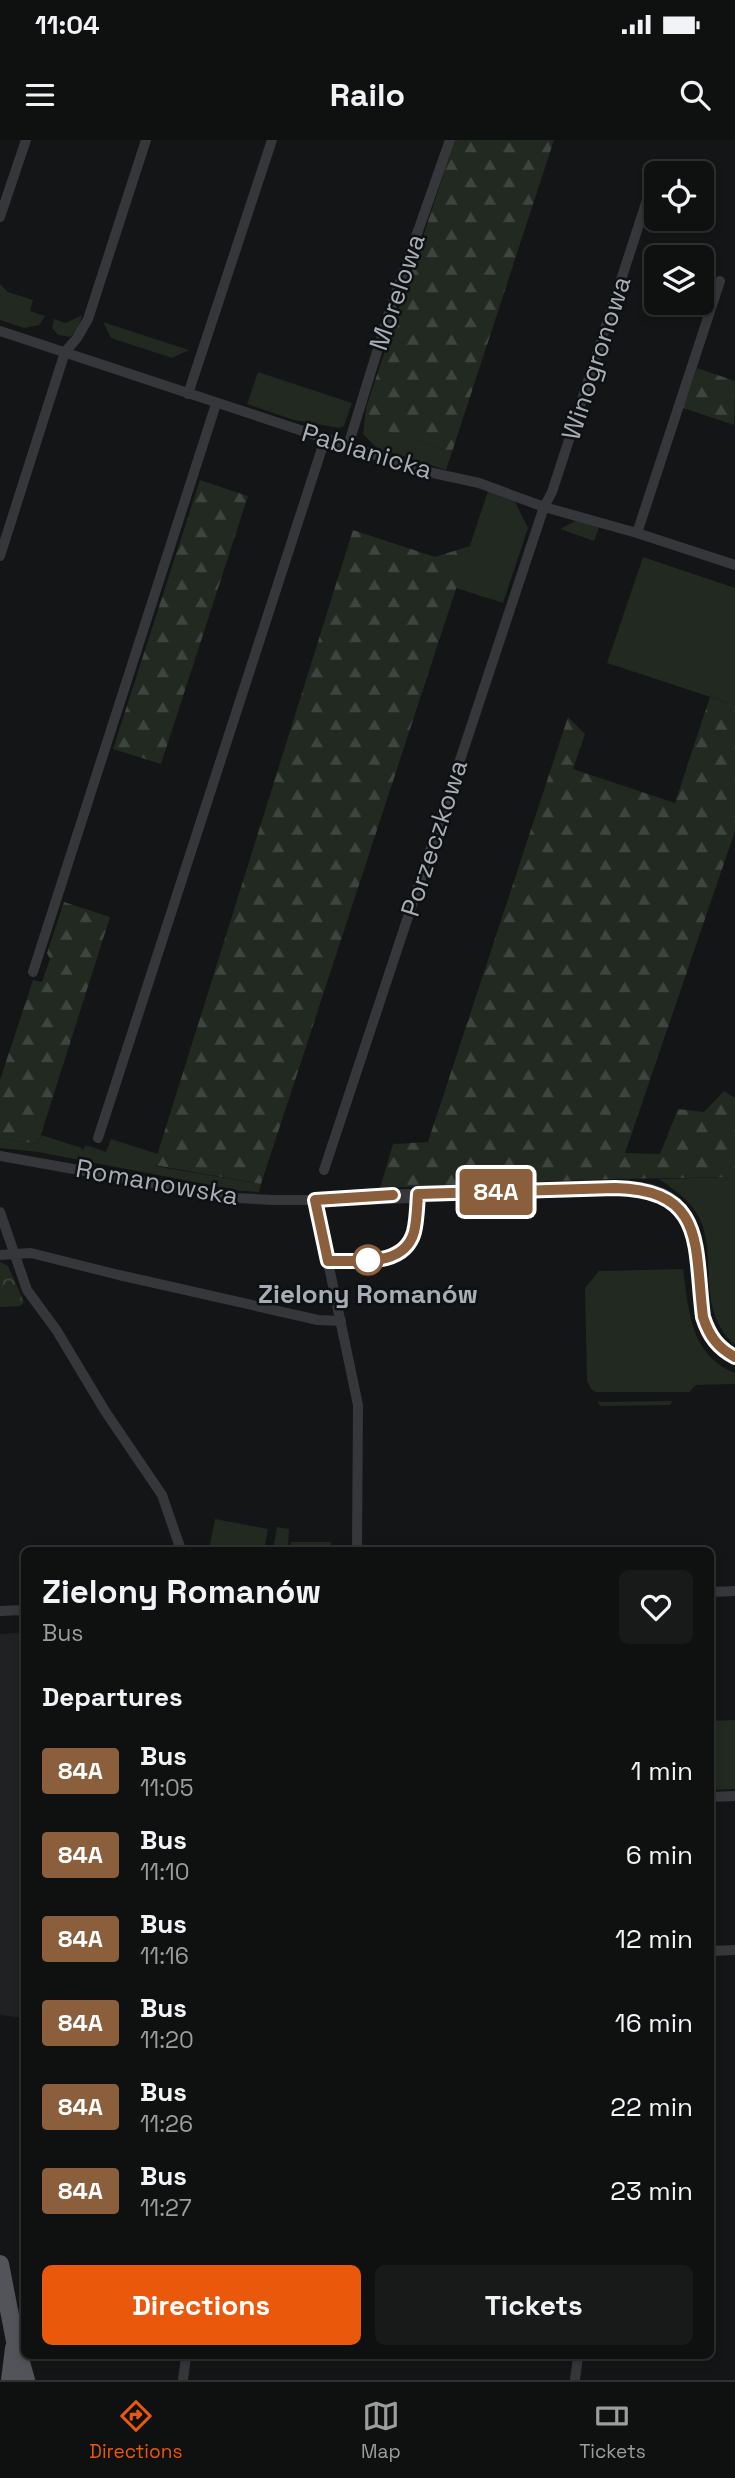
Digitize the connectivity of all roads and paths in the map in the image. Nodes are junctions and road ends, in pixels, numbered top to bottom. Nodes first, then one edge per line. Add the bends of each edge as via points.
1 (26, 140) edge
2 (146, 140) edge
3 (272, 140) edge
4 (450, 140) edge
5 (644, 209) edge
6 (0, 217) edge
7 (720, 281) dead end
8 (0, 331) edge
9 (65, 352) junction
10 (188, 394) junction
11 (216, 404) junction
12 (325, 439) junction
13 (348, 446) junction
14 (544, 507) junction
15 (637, 533) junction
16 (0, 556) edge
17 (735, 565) edge
18 (33, 972) dead end
19 (98, 1138) dead end
20 (0, 1156) edge
21 (324, 1170) dead end
22 (315, 1200) junction
23 (0, 1212) edge
24 (13, 1254) junction
25 (0, 1255) edge
26 (341, 1321) junction
27 (735, 1357) edge
28 (180, 1547) edge
29 (357, 1547) edge
30 (735, 1591) edge
31 (714, 1592) edge
32 (21, 1610) edge
33 (0, 1611) edge
34 (735, 1796) edge
35 (714, 1797) edge
36 (735, 1950) edge
37 (714, 1951) edge
38 (0, 2264) edge
39 (15, 2341) junction
40 (186, 2359) edge
41 (578, 2359) edge
42 (10, 2380) edge
43 (26, 2380) edge
44 (183, 2380) edge
45 (575, 2380) edge

1 - 6 street
2 - 9 street via 88,319
3 - 10 street
4 - 13 street, Morelowa
5 - 14 street, Winogronowa
7 - 15 street
8 - 9 street, Pabianicka
9 - 10 street, Pabianicka
9 - 16 street
10 - 11 street, Pabianicka
11 - 12 street, Pabianicka
11 - 18 street
12 - 13 street, Pabianicka
12 - 19 street
13 - 14 street, Pabianicka via 479,483
14 - 15 street, Pabianicka
14 - 21 street, Porzeczkowa
15 - 17 street, Pabianicka
20 - 22 street, Romanowska via 236,1198
22 - 26 street
22 - 27 street, Romanowska via 588,1188 656,1193 673,1202 688,1222 705,1323 717,1344
23 - 24 street
24 - 25 street
24 - 26 street via 31,1253 317,1320
24 - 28 street via 27,1290 162,1495
26 - 29 street via 358,1405
30 - 31 street
32 - 33 street
34 - 35 street
36 - 37 street
38 - 39 main road
39 - 42 main road
39 - 43 main road
40 - 44 street
41 - 45 street

